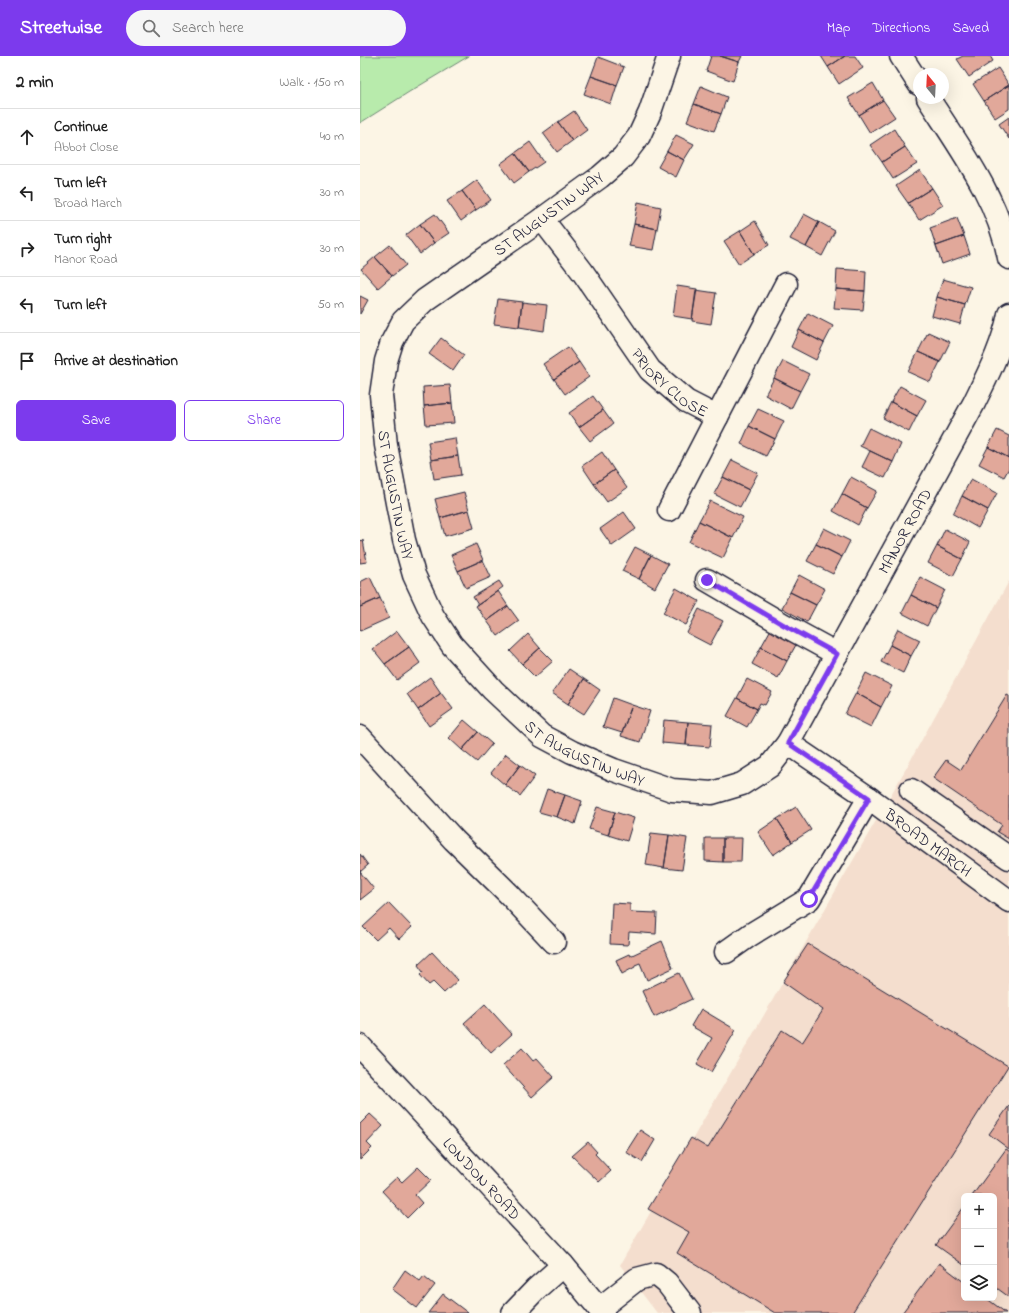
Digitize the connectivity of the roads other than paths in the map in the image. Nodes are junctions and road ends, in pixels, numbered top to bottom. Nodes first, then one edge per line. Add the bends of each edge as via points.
1 (669, 56) edge
2 (901, 56) edge
3 (913, 75) edge
4 (932, 104) edge
5 (542, 219) junction
6 (1009, 258) edge
7 (786, 284) dead end
8 (1009, 314) edge
9 (717, 417) junction
10 (670, 510) dead end
11 (707, 580) dead end
12 (837, 654) junction
13 (360, 737) edge
14 (788, 743) junction
15 (911, 790) dead end
16 (869, 798) junction
17 (1009, 858) edge
18 (1009, 901) edge
19 (554, 942) dead end
20 (726, 952) dead end
21 (360, 1046) edge
22 (563, 1265) junction
23 (601, 1311) edge
24 (513, 1313) edge
25 (690, 1313) edge

1 - 5 street, ST AUGUSTIN WAY via 650,112 638,136 623,157
2 - 3 street
4 - 6 street via 982,182 996,215
5 - 9 street, PRIORY CLOSE via 582,271 650,370 686,401
5 - 14 street, ST AUGUSTIN WAY via 425,300 404,321 392,342 386,361 381,402 386,445 404,540 414,575 452,645 493,690 542,736 572,752 672,790 712,794 742,784 770,766
7 - 9 street, PRIORY CLOSE
8 - 12 street, MANOR ROAD via 1006,332 995,360 974,403
9 - 10 street
11 - 12 street
12 - 14 street, MANOR ROAD
13 - 19 street via 454,840 508,892
14 - 16 street, BROAD MARCH
15 - 17 street
16 - 18 street, BROAD MARCH
16 - 20 street via 809,899
21 - 22 street, LONDON ROAD
22 - 23 street, LONDON ROAD
22 - 24 street
23 - 25 street via 637,1279 656,1274 667,1283

